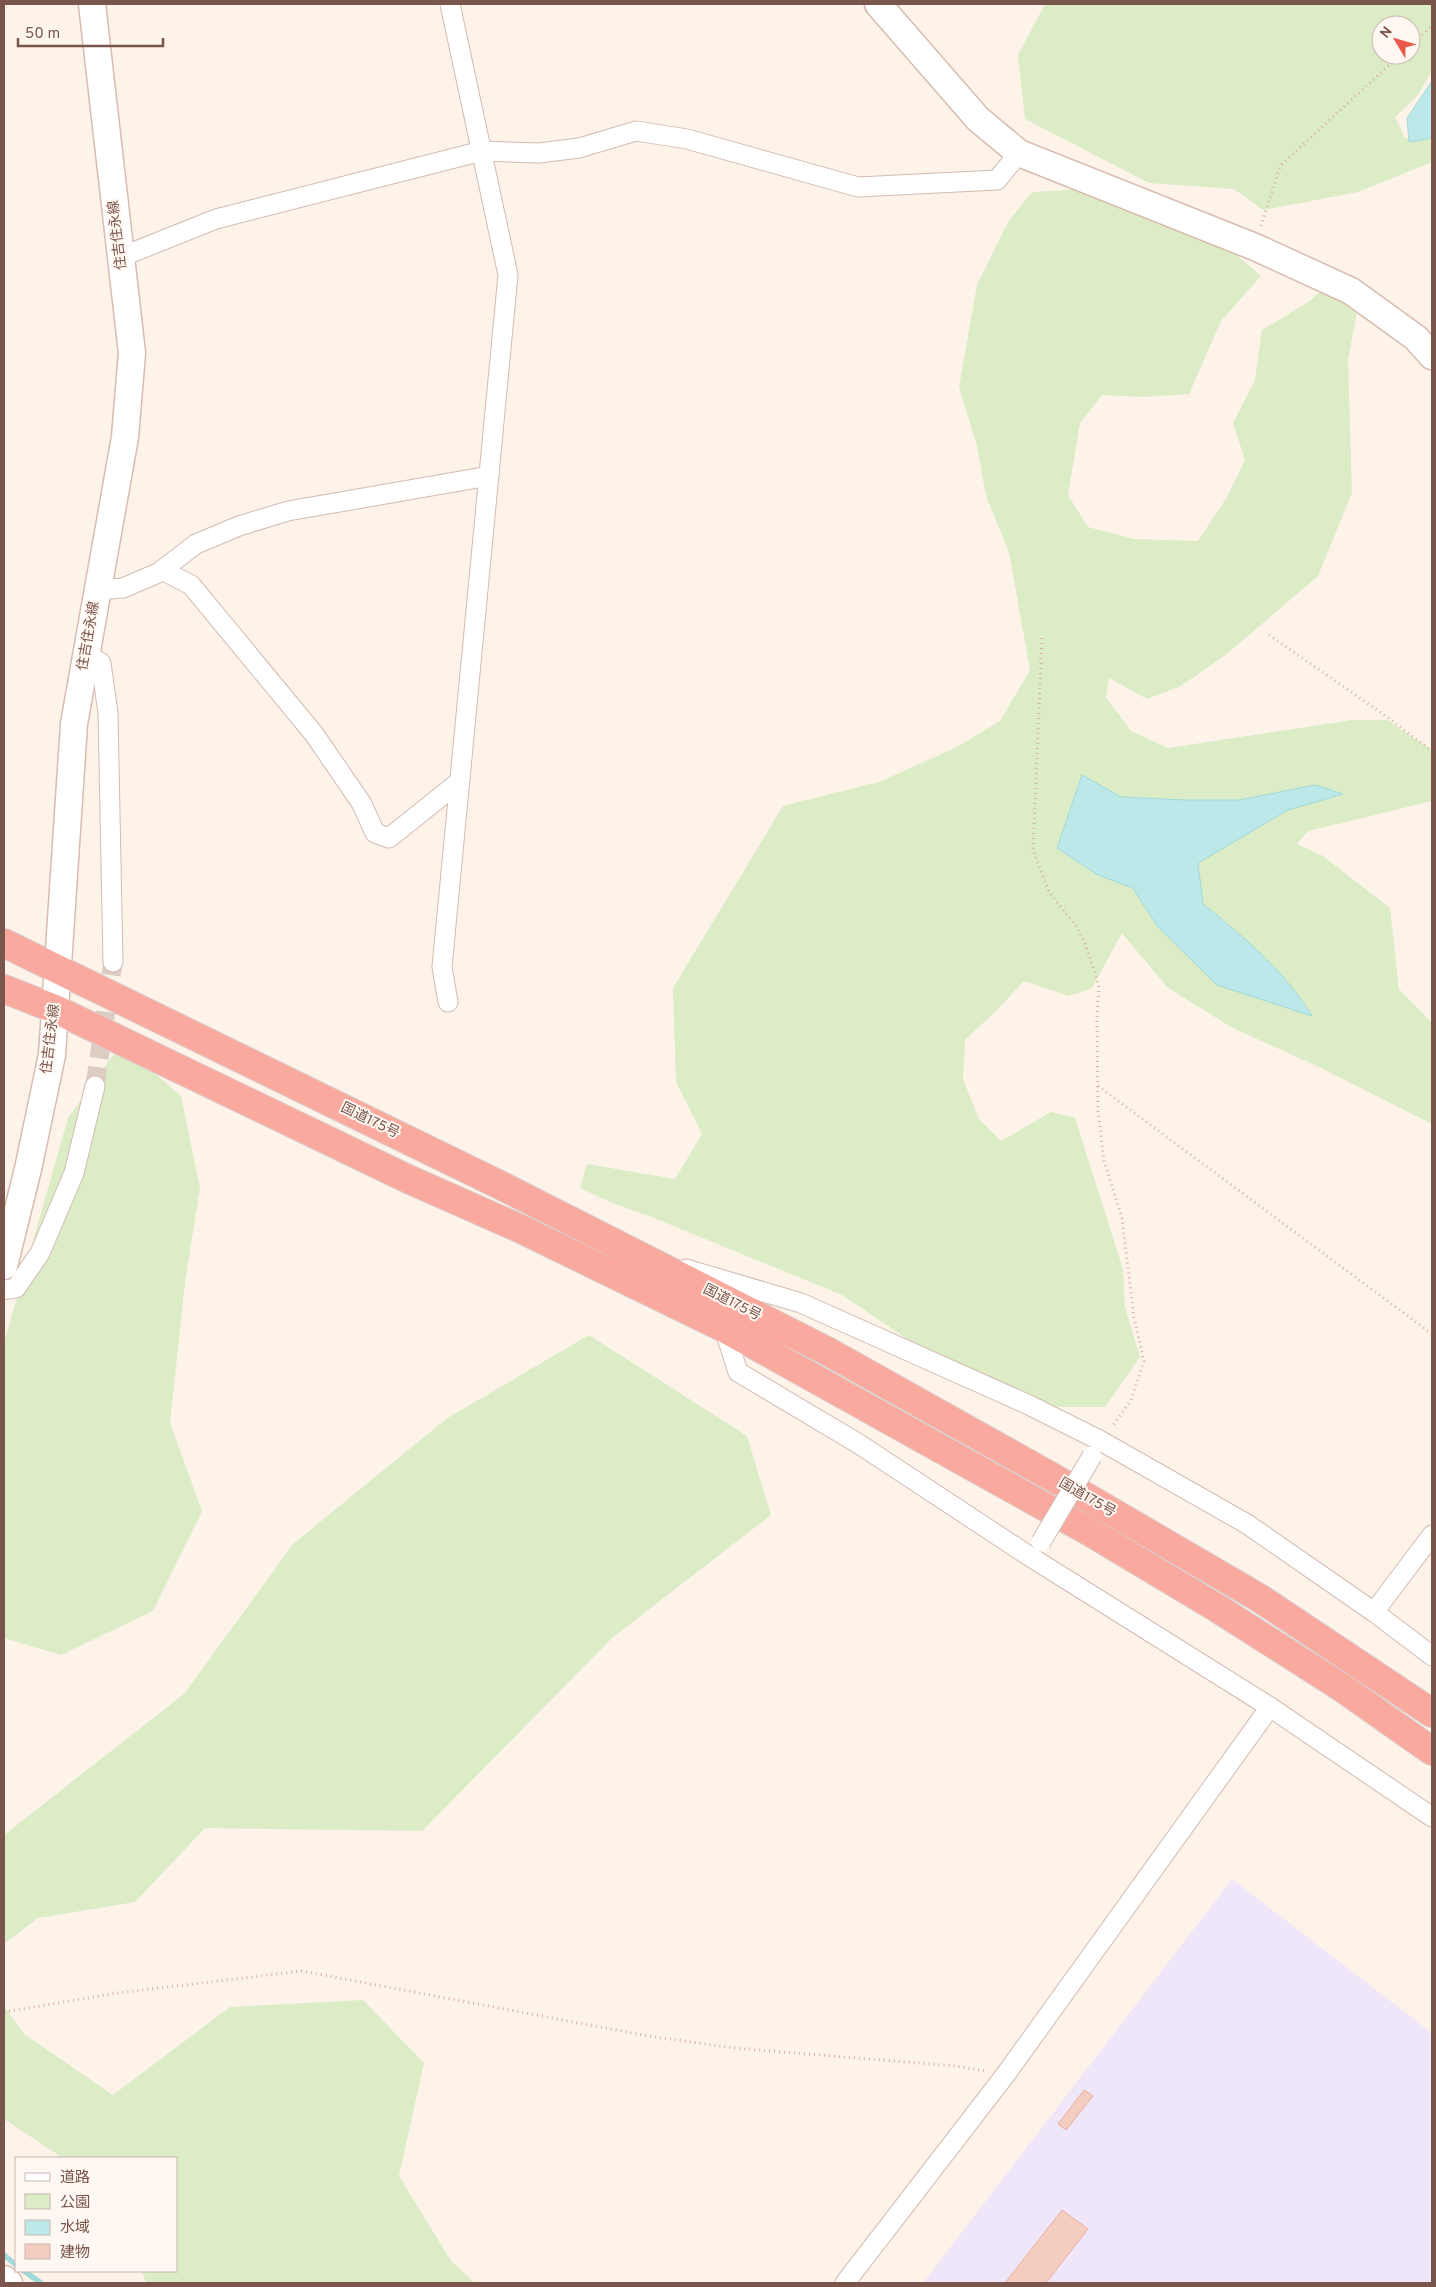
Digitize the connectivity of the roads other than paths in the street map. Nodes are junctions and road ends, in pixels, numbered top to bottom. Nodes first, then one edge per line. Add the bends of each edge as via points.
1 (92, 4) edge
2 (450, 4) edge
3 (878, 4) edge
4 (482, 151) junction
5 (1020, 153) junction
6 (121, 257) junction
7 (1432, 356) edge
8 (489, 476) junction
9 (162, 570) junction
10 (98, 590) junction
11 (86, 654) junction
12 (459, 782) junction
13 (9, 945) edge
14 (113, 962) tunnel mouth
15 (58, 968) junction
16 (4, 990) edge
17 (448, 1002) dead end
18 (55, 1009) junction
19 (95, 1086) tunnel mouth
20 (631, 1253) junction
21 (4, 1266) edge
22 (4, 1290) edge
23 (724, 1328) junction
24 (1097, 1448) junction
25 (1432, 1535) edge
26 (1035, 1549) junction
27 (1374, 1612) junction
28 (1432, 1656) edge
29 (1270, 1707) junction
30 (1432, 1713) edge
31 (1432, 1751) edge
32 (1432, 1817) edge
33 (4, 2279) edge
34 (9, 2283) edge
35 (845, 2283) edge

1 - 6 main road, 住吉住永線
2 - 4 street
3 - 5 main road via 978,119
4 - 5 street via 539,153 579,148 636,131 687,139 858,187 997,180
4 - 6 street via 216,219
4 - 8 street via 508,275
5 - 7 main road via 1255,247 1352,291 1416,338
6 - 10 main road, 住吉住永線 via 132,353 125,438
8 - 9 street via 288,511 196,544
8 - 12 street
9 - 10 street via 123,588
9 - 12 street via 190,585 314,734 362,804 375,833 389,838
10 - 11 main road, 住吉住永線
11 - 14 street via 101,663 108,712
11 - 15 main road, 住吉住永線 via 74,724
12 - 17 street via 442,966
13 - 15 highway, 国道175号
15 - 18 main road, 住吉住永線
15 - 20 highway, 国道175号 via 504,1186
16 - 18 highway, 国道175号
18 - 21 main road, 住吉住永線 via 52,1055
18 - 23 highway, 国道175号
19 - 22 street via 74,1173 40,1253 16,1288
20 - 24 street via 801,1303 1030,1405
20 - 30 highway, 国道175号 via 827,1351 1052,1478 1261,1600
23 - 26 street via 738,1372
23 - 31 highway, 国道175号 via 1090,1532 1209,1603 1341,1687
24 - 26 street, bridge
24 - 27 street via 1247,1524
25 - 27 street
26 - 29 street
27 - 28 street
29 - 32 street
29 - 35 street via 1006,2074
33 - 34 main road

